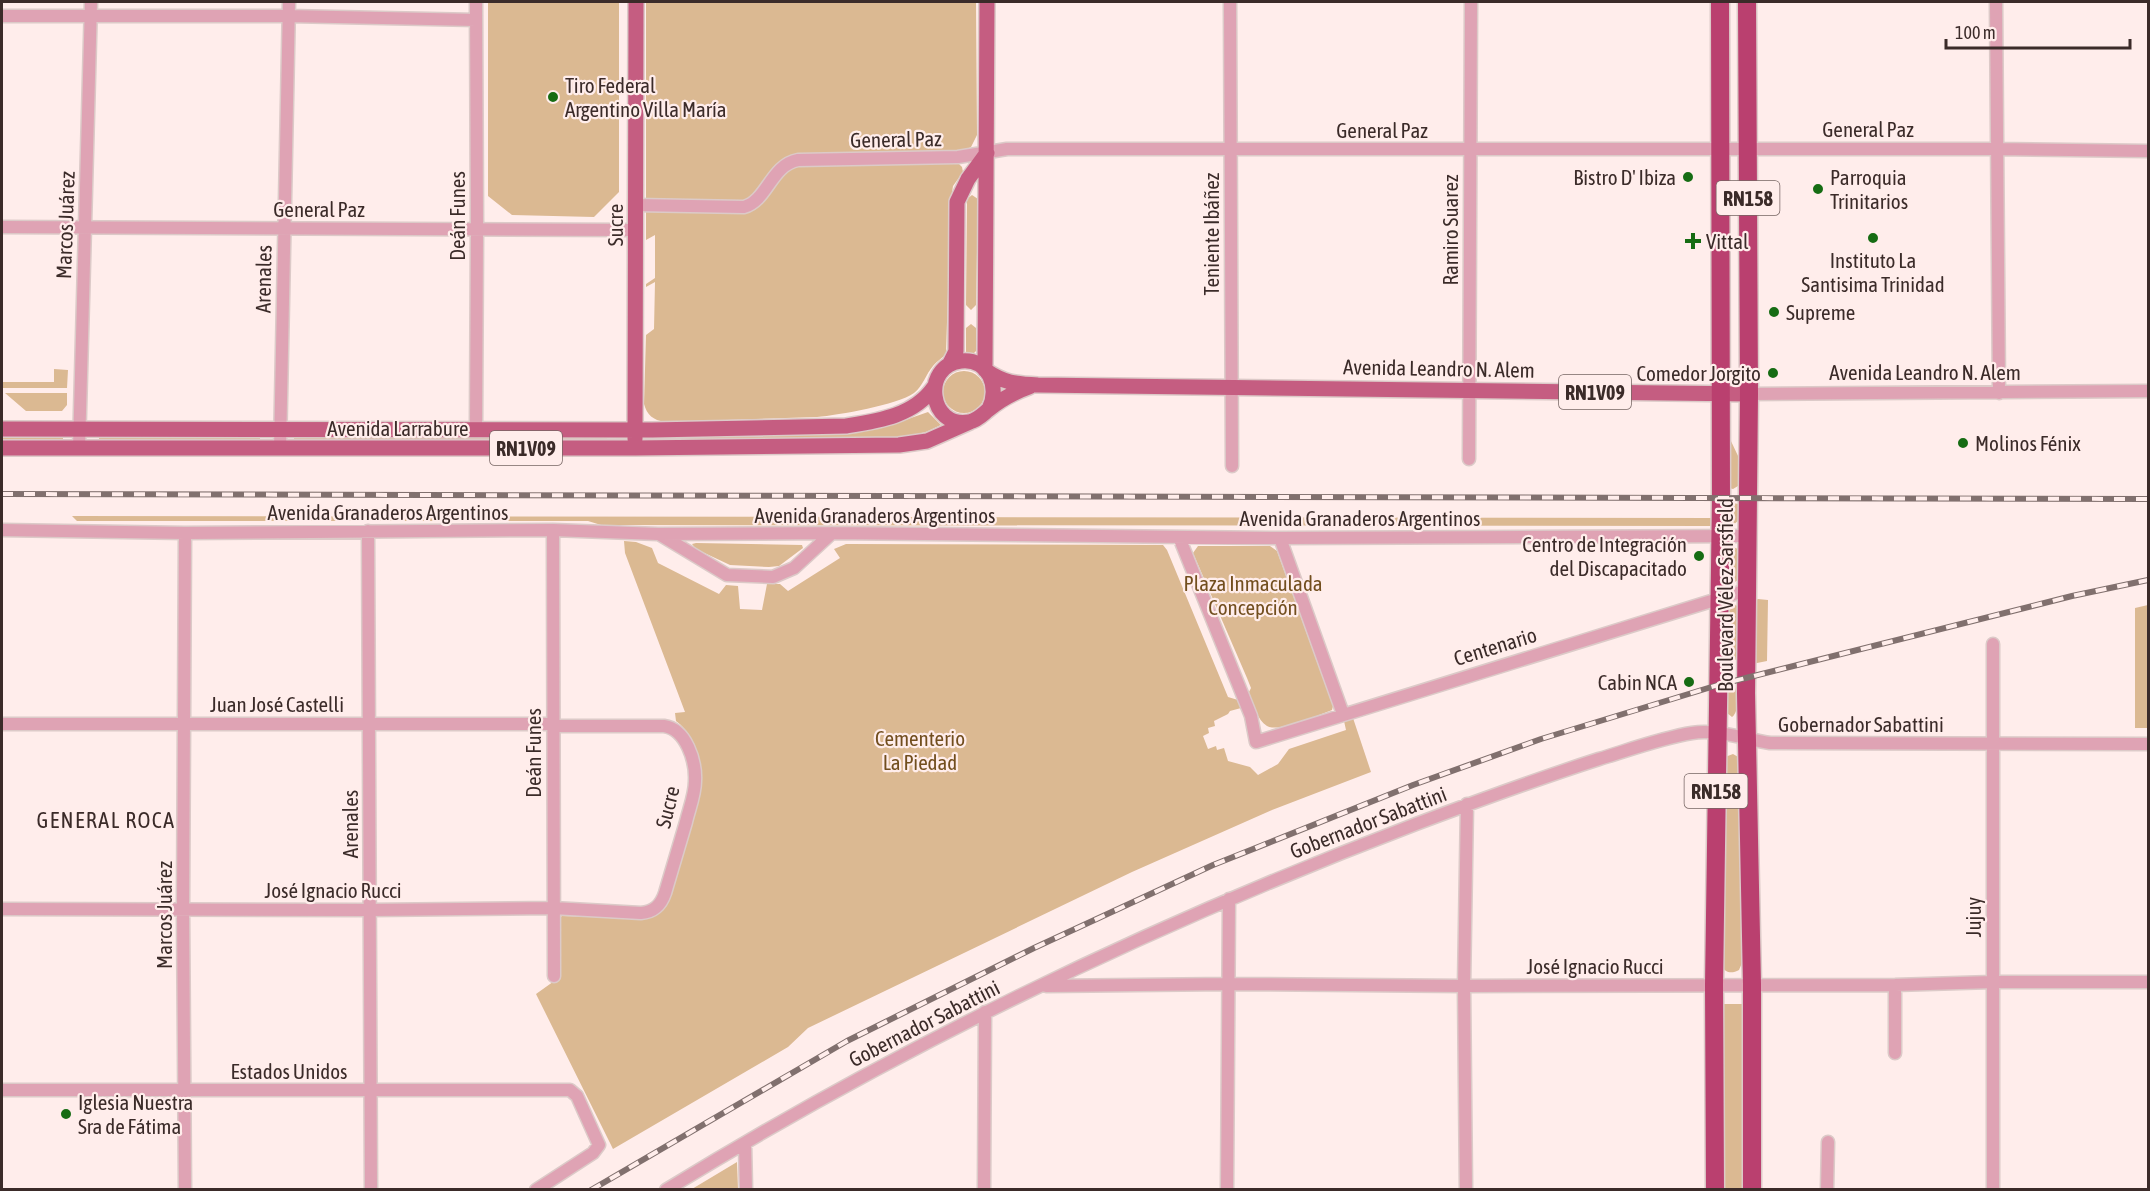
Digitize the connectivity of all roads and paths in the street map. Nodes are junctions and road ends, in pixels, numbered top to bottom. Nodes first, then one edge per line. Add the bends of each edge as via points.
1 (91, 2) edge
2 (289, 2) edge
3 (476, 2) edge
4 (636, 2) edge
5 (987, 2) edge
6 (1230, 2) edge
7 (1471, 2) edge
8 (1720, 2) edge
9 (1747, 2) edge
10 (1996, 2) edge
11 (2, 16) edge
12 (90, 16) junction
13 (289, 16) junction
14 (476, 20) junction
15 (1231, 149) junction
16 (1470, 149) junction
17 (1720, 149) junction
18 (1748, 149) junction
19 (1996, 149) junction
20 (2148, 151) edge
21 (987, 153) junction
22 (636, 205) junction
23 (2, 227) edge
24 (85, 228) junction
25 (283, 228) junction
26 (477, 230) junction
27 (636, 230) junction
28 (949, 365) junction
29 (985, 370) junction
30 (1038, 385) junction
31 (934, 387) junction
32 (1231, 387) junction
33 (1470, 390) junction
34 (2148, 391) edge
35 (1721, 393) junction
36 (1998, 393) junction
37 (1749, 394) junction
38 (989, 409) junction
39 (970, 422) junction
40 (2, 429) edge
41 (79, 429) junction
42 (280, 429) junction
43 (476, 430) junction
44 (636, 430) junction
45 (2, 448) edge
46 (635, 448) junction
47 (79, 449) junction
48 (280, 449) junction
49 (1469, 459) dead end
50 (1232, 466) dead end
51 (2, 530) edge
52 (553, 530) junction
53 (368, 531) junction
54 (186, 533) junction
55 (832, 533) junction
56 (658, 534) junction
57 (1721, 536) junction
58 (1747, 536) junction
59 (1179, 537) junction
60 (1280, 538) junction
61 (1747, 590) junction
62 (1720, 597) junction
63 (1993, 644) dead end
64 (1344, 714) junction
65 (2, 724) edge
66 (184, 724) junction
67 (369, 724) junction
68 (552, 725) junction
69 (669, 727) joint
70 (1717, 734) junction
71 (1747, 740) junction
72 (1992, 744) junction
73 (2148, 744) edge
74 (1467, 804) junction
75 (1229, 899) junction
76 (660, 903) joint
77 (183, 908) junction
78 (553, 908) junction
79 (2, 909) edge
80 (370, 910) junction
81 (554, 976) dead end
82 (1992, 982) junction
83 (2148, 982) edge
84 (1228, 984) junction
85 (1752, 984) junction
86 (1714, 985) junction
87 (1895, 985) junction
88 (1042, 986) junction
89 (1464, 986) junction
90 (985, 1012) junction
91 (1895, 1053) dead end
92 (2, 1090) edge
93 (183, 1090) junction
94 (371, 1091) junction
95 (1828, 1142) dead end
96 (745, 1143) junction
97 (185, 1190) edge
98 (371, 1190) edge
99 (536, 1190) edge
100 (666, 1190) edge
101 (746, 1190) edge
102 (984, 1190) edge
103 (1227, 1190) edge
104 (1466, 1190) edge
105 (1715, 1190) edge
106 (1752, 1190) edge
107 (1827, 1190) edge
108 (1993, 1190) edge

1 - 12 street, Marcos Juárez
2 - 13 street, Arenales
3 - 14 street, Deán Funes
4 - 22 main road, Sucre
5 - 21 main road
6 - 15 street, Teniente Ibáñez
7 - 16 street, Ramiro Suarez
8 - 17 highway, Boulevard Vélez Sarsfield / RN158
9 - 18 highway, Boulevard Vélez Sarsfield / RN158
10 - 19 street
11 - 12 street
12 - 13 street
12 - 24 street, Marcos Juárez
13 - 14 street
13 - 25 street, Arenales
14 - 26 street, Deán Funes
15 - 16 street, General Paz
15 - 21 street, General Paz via 1007,149
15 - 32 street, Teniente Ibáñez
16 - 17 street, General Paz
16 - 33 street, Ramiro Suarez
17 - 18 street, General Paz
17 - 35 highway, Boulevard Vélez Sarsfield / RN158
18 - 19 street, General Paz
18 - 37 highway, Boulevard Vélez Sarsfield / RN158
19 - 20 street, General Paz
19 - 36 street
21 - 22 street, General Paz via 793,161 782,167 753,203 744,207
21 - 28 main road via 957,202 956,351
21 - 29 main road
22 - 27 main road, Sucre
23 - 24 street, General Paz
24 - 25 street, General Paz
24 - 41 street, Marcos Juárez
25 - 26 street, General Paz
25 - 42 street, Arenales
26 - 27 street, General Paz
26 - 43 street, Deán Funes
27 - 44 main road, Sucre
28 - 29 main road, RN1V09 via 970,362
28 - 31 main road, RN1V09 via 939,374
29 - 30 main road, Avenida Leandro N. Alem / RN1V09 via 1007,382
29 - 38 main road via 994,393
30 - 32 main road, Avenida Leandro N. Alem / RN1V09
30 - 38 main road, RN1V09
31 - 39 main road via 935,402 943,414 955,421
31 - 44 main road, Avenida Larrabure / RN1V09 via 921,402 904,412 869,423
32 - 33 main road, Avenida Leandro N. Alem / RN1V09
32 - 50 street, Teniente Ibáñez
33 - 35 main road, Avenida Leandro N. Alem / RN1V09
33 - 49 street, Ramiro Suarez
34 - 36 street, Avenida Leandro N. Alem
35 - 37 main road, Avenida Leandro N. Alem / RN1V09
35 - 57 highway, Boulevard Vélez Sarsfield / RN158
36 - 37 street, Avenida Leandro N. Alem
37 - 58 highway, Boulevard Vélez Sarsfield / RN158
38 - 39 main road, RN1V09
39 - 46 main road, Avenida Larrabure / RN1V09 via 927,441 899,445
40 - 41 main road, Avenida Larrabure / RN1V09
41 - 42 main road, Avenida Larrabure / RN1V09
41 - 47 street, Marcos Juárez
42 - 43 main road, Avenida Larrabure / RN1V09
42 - 48 street, Arenales
43 - 44 main road, Avenida Larrabure / RN1V09
44 - 46 main road, Sucre
45 - 47 main road, Avenida Larrabure / RN1V09
46 - 48 main road, Avenida Larrabure / RN1V09
47 - 48 main road, Avenida Larrabure / RN1V09
51 - 54 street, Avenida Granaderos Argentinos
52 - 53 street, Avenida Granaderos Argentinos
52 - 56 street, Avenida Granaderos Argentinos
52 - 68 street, Deán Funes
53 - 54 street, Avenida Granaderos Argentinos
53 - 67 street, Arenales
54 - 66 street, Marcos Juárez
55 - 56 street, Avenida Granaderos Argentinos
55 - 56 street via 794,568 773,577 727,575
55 - 59 street, Avenida Granaderos Argentinos
57 - 58 street, Avenida Granaderos Argentinos
57 - 60 street, Avenida Granaderos Argentinos
57 - 62 highway, Boulevard Vélez Sarsfield / RN158
58 - 61 highway, Boulevard Vélez Sarsfield / RN158
59 - 60 street, Avenida Granaderos Argentinos
59 - 64 street, Centenario via 1251,716 1256,742
60 - 64 street
61 - 62 street, Centenario
61 - 71 highway, Boulevard Vélez Sarsfield / RN158
62 - 64 street, Centenario
62 - 70 highway, Boulevard Vélez Sarsfield / RN158
63 - 72 street, Jujuy
65 - 66 street, Juan José Castelli
66 - 67 street, Juan José Castelli
66 - 77 street, Marcos Juárez
67 - 68 street, Juan José Castelli
67 - 80 street, Arenales
68 - 69 street, Juan José Castelli
68 - 78 street, Deán Funes
69 - 76 street, Sucre via 685,740 696,779
70 - 71 street, Gobernador Sabattini
70 - 74 street, Gobernador Sabattini via 1694,733 1626,751
70 - 86 highway, Boulevard Vélez Sarsfield / RN158
71 - 72 street, Gobernador Sabattini
71 - 85 highway, Boulevard Vélez Sarsfield / RN158
72 - 73 street, Gobernador Sabattini
72 - 82 street, Jujuy
74 - 75 street, Gobernador Sabattini
74 - 89 street
75 - 84 street
75 - 88 street, Gobernador Sabattini
76 - 78 street, José Ignacio Rucci via 641,912
77 - 79 street, José Ignacio Rucci
77 - 80 street, José Ignacio Rucci
77 - 93 street, Marcos Juárez
78 - 80 street, José Ignacio Rucci
78 - 81 street, Deán Funes
80 - 94 street, Arenales
82 - 83 street, José Ignacio Rucci
82 - 87 street, José Ignacio Rucci
82 - 108 street, Jujuy
84 - 88 street, José Ignacio Rucci
84 - 89 street, José Ignacio Rucci
84 - 103 street
85 - 86 street, José Ignacio Rucci
85 - 87 street, José Ignacio Rucci
85 - 106 highway, Boulevard Vélez Sarsfield / RN158
86 - 89 street, José Ignacio Rucci
86 - 105 highway, Boulevard Vélez Sarsfield / RN158
87 - 91 street
88 - 90 street, Gobernador Sabattini
89 - 104 street
90 - 96 street, Gobernador Sabattini
90 - 102 street
92 - 93 street, Estados Unidos
93 - 94 street, Estados Unidos
93 - 97 street, Marcos Juárez
94 - 98 street, Arenales
94 - 99 street, Estados Unidos via 566,1090 575,1094 599,1144 593,1153
95 - 107 street
96 - 100 street, Gobernador Sabattini
96 - 101 street

